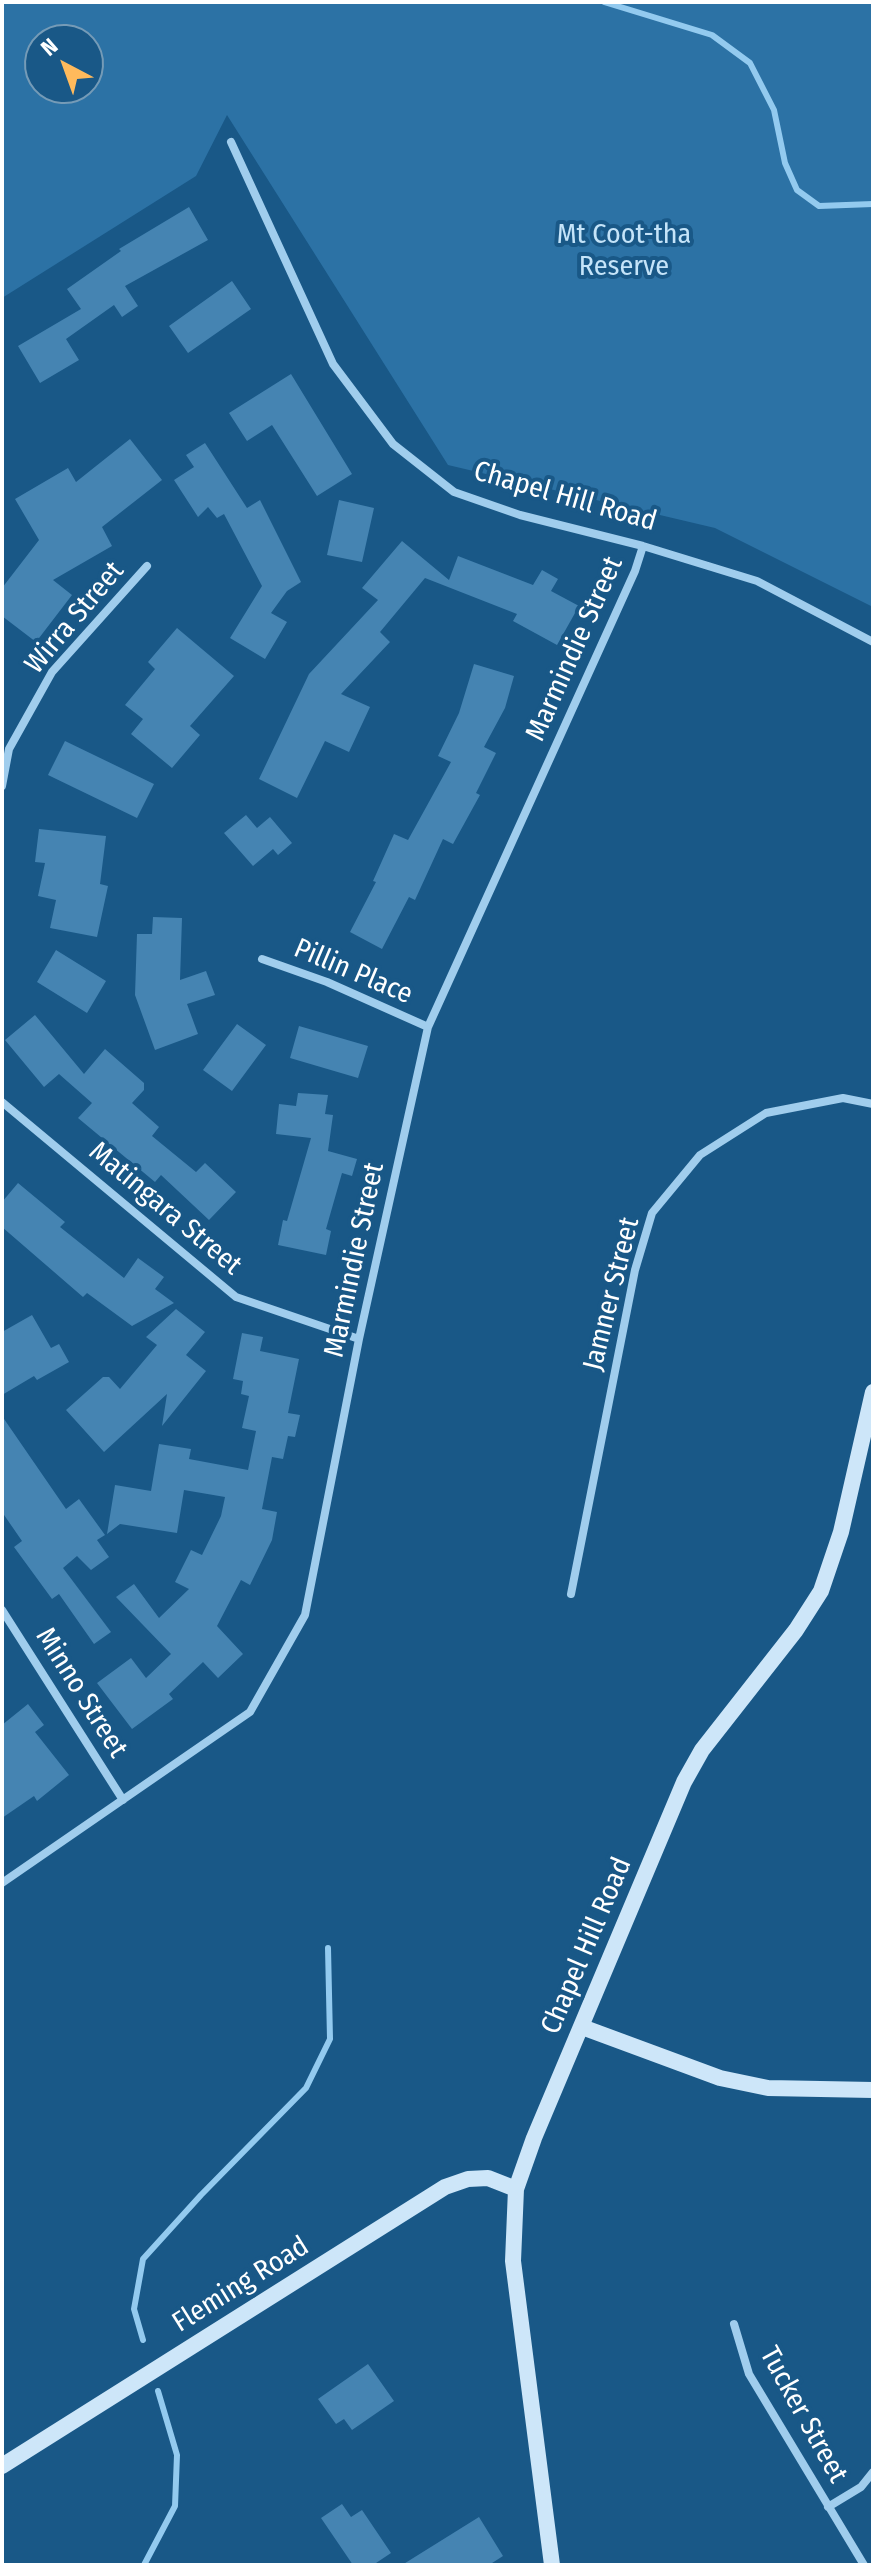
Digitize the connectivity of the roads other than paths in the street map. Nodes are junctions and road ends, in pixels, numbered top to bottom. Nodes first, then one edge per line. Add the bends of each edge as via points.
1 (231, 142) dead end
2 (643, 546) junction
3 (147, 566) dead end
4 (873, 642) edge
5 (2, 786) edge
6 (262, 959) dead end
7 (428, 1027) junction
8 (2, 1102) edge
9 (873, 1104) edge
10 (359, 1339) junction
11 (873, 1392) edge
12 (571, 1594) dead end
13 (2, 1610) edge
14 (123, 1800) junction
15 (2, 1883) edge
16 (582, 2027) junction
17 (873, 2090) edge
18 (516, 2189) junction
19 (734, 2324) dead end
20 (2, 2466) edge
21 (873, 2472) edge
22 (828, 2507) junction
23 (552, 2565) edge
24 (864, 2565) edge

1 - 2 street, Chapel Hill Road via 333,364 393,444 454,492
2 - 4 street, Chapel Hill Road via 757,581
2 - 7 street, Marmindie Street
3 - 5 street, Wirra Street via 52,672 9,749
6 - 7 street, Pillin Place
7 - 10 street, Marmindie Street
8 - 10 street, Matingara Street via 236,1297
9 - 12 street, Jamner Street via 843,1098 766,1113 700,1155 652,1213 635,1270
10 - 14 street, Marmindie Street via 305,1615 250,1712
11 - 16 main road, Chapel Hill Road via 841,1532 821,1591 690,1771
13 - 14 street, Minno Street
14 - 15 street, Marmindie Street
16 - 17 main road via 720,2078 768,2088
16 - 18 main road, Chapel Hill Road
18 - 20 main road, Fleming Road via 488,2178 445,2187
18 - 23 main road, Chapel Hill Road via 513,2261
19 - 22 street, Tucker Street via 749,2374
21 - 22 street via 861,2487
22 - 24 street, Tucker Street

